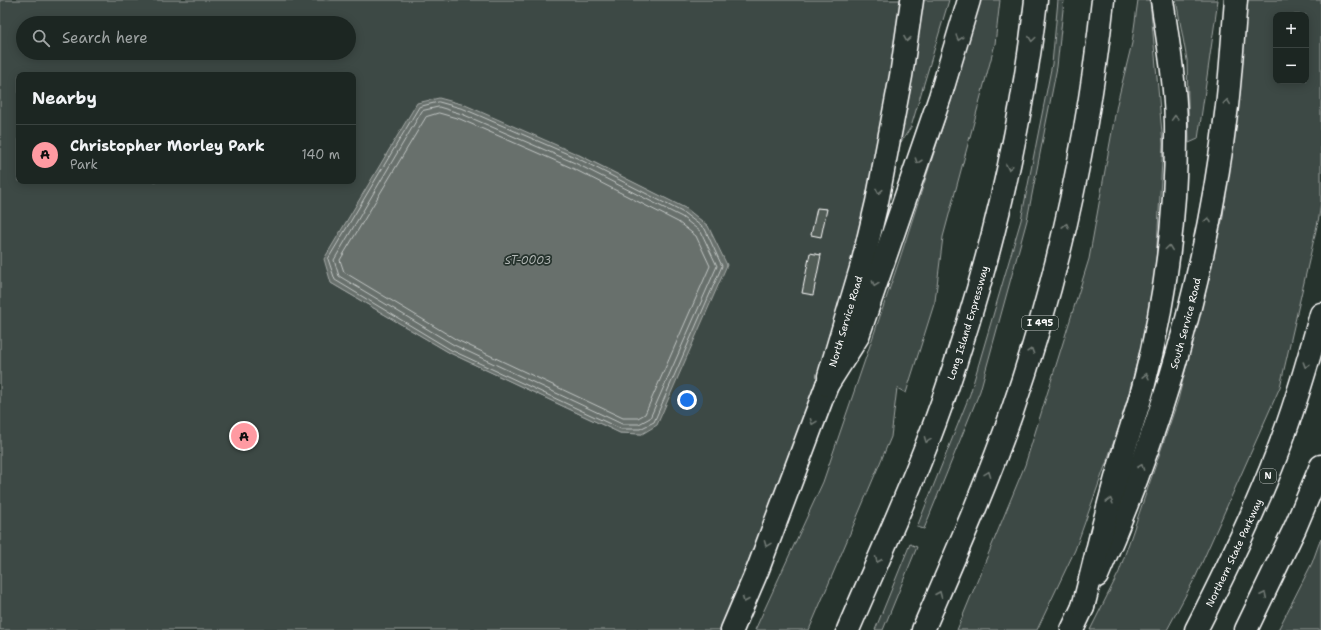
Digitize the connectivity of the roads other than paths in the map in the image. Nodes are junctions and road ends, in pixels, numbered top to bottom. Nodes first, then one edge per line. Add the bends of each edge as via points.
1 (912, 0) edge
2 (969, 0) edge
3 (1036, 0) edge
4 (1103, 0) edge
5 (1162, 0) edge
6 (1236, 0) edge
7 (1321, 314) edge
8 (827, 385) junction
9 (1321, 466) edge
10 (1084, 607) junction
11 (732, 630) edge
12 (848, 630) edge
13 (923, 630) edge
14 (1072, 630) edge
15 (1196, 630) edge
16 (1246, 630) edge

1 -> 8 main road, North Service Road via 877,202 862,265
2 -> 8 main road via 956,48 858,336
3 -> 12 main road, Long Island Expressway via 1020,113 986,261 969,318 942,404
13 -> 4 main road, I 495 via 1012,413 1035,341 1055,271 1087,124
10 -> 5 main road via 1119,468 1143,386 1170,242 1174,200 1175,93
10 -> 6 main road, South Service Road via 1140,468 1185,325 1216,182 1227,106
7 -> 15 main road, Northern State Parkway / N via 1277,455 1248,525
8 -> 11 main road, North Service Road via 758,569
16 -> 9 main road via 1295,528
10 - 14 main road, South Service Road

